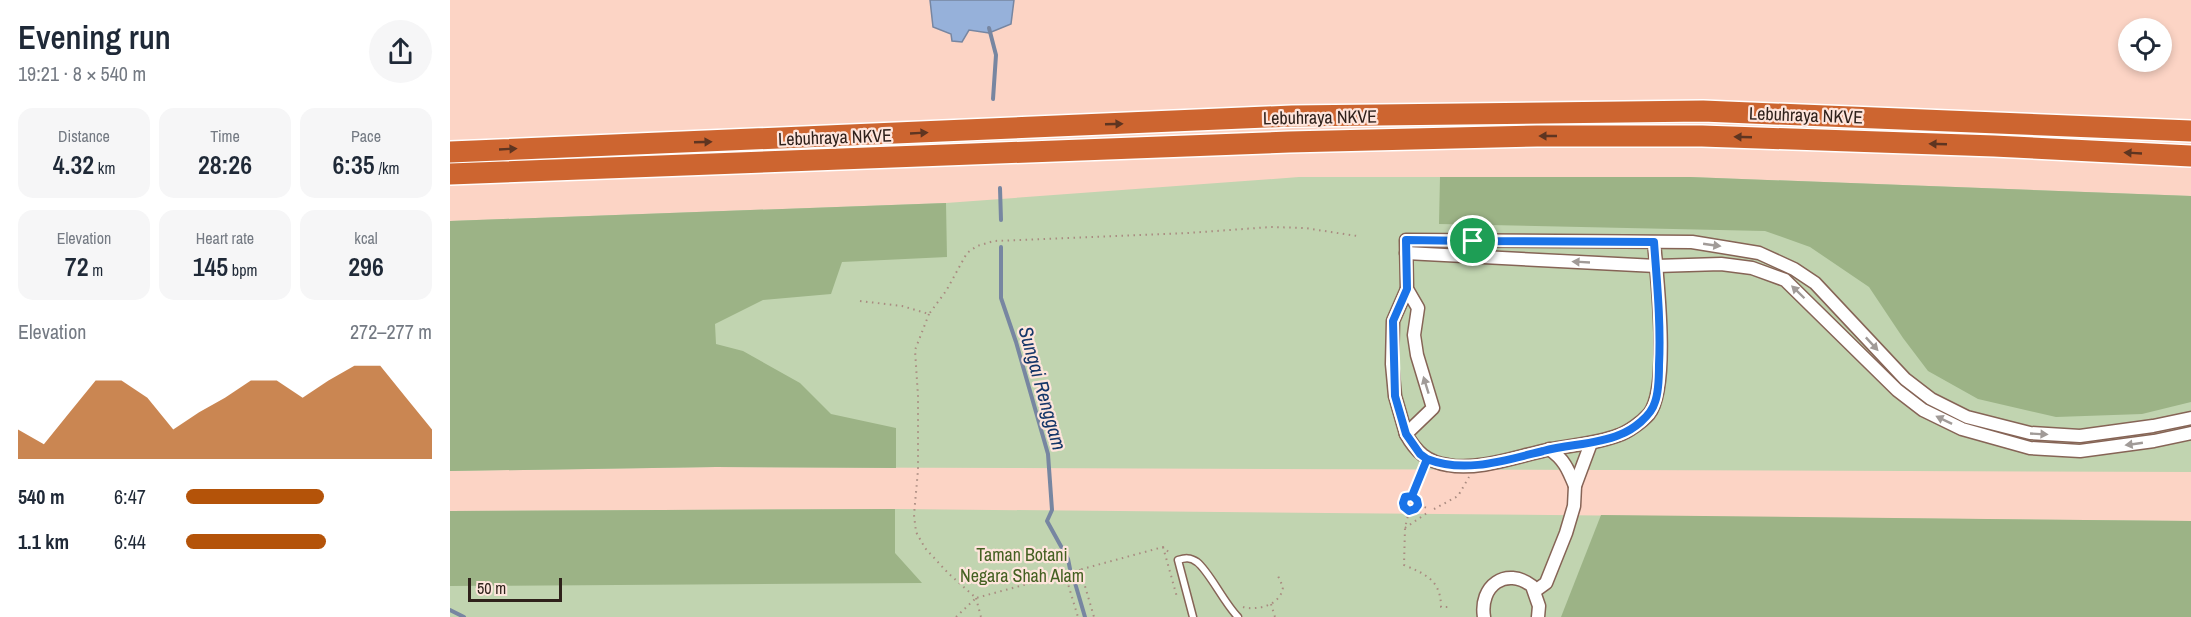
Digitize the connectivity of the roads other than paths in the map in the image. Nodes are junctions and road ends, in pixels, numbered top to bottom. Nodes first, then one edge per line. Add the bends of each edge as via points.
1 (2191, 131) edge
2 (450, 152) edge
3 (2191, 156) edge
4 (450, 174) edge
5 (1654, 242) junction
6 (1406, 253) junction
7 (1656, 266) junction
8 (1407, 289) junction
9 (2191, 418) edge
10 (2191, 433) edge
11 (1406, 434) junction
12 (1591, 444) junction
13 (1549, 449) junction
14 (1575, 486) junction
15 (1535, 591) junction
16 (1193, 617) edge
17 (1238, 617) edge
18 (1484, 617) edge
19 (1538, 617) edge

2 -> 1 highway, Lebuhraya NKVE via 1292,116 1703,111
3 -> 4 highway, Lebuhraya NKVE via 1702,136 1537,136
5 - 6 street via 1406,240
5 - 7 street
5 -> 9 street via 1692,242 1759,253 1794,269 1815,283 1905,379 1931,399 1967,417 2030,434 2080,436
7 -> 6 street
6 - 8 street
10 -> 7 street via 2080,451 2030,448 1962,429 1923,410 1897,390 1785,279 1752,268 1721,264
7 - 12 street via 1660,343 1655,402 1648,415 1621,435
8 - 11 street via 1393,321 1392,353 1395,396
11 -> 8 street via 1433,408 1417,355 1414,334 1418,308
11 - 13 street via 1420,454 1448,465 1470,466
12 - 13 street
12 - 14 street
13 - 14 street via 1561,457
14 - 15 street via 1566,533 1546,583
15 - 18 street via 1517,578 1500,580 1487,593
15 - 19 street
16 - 17 lane via 1178,560 1188,558 1197,562

